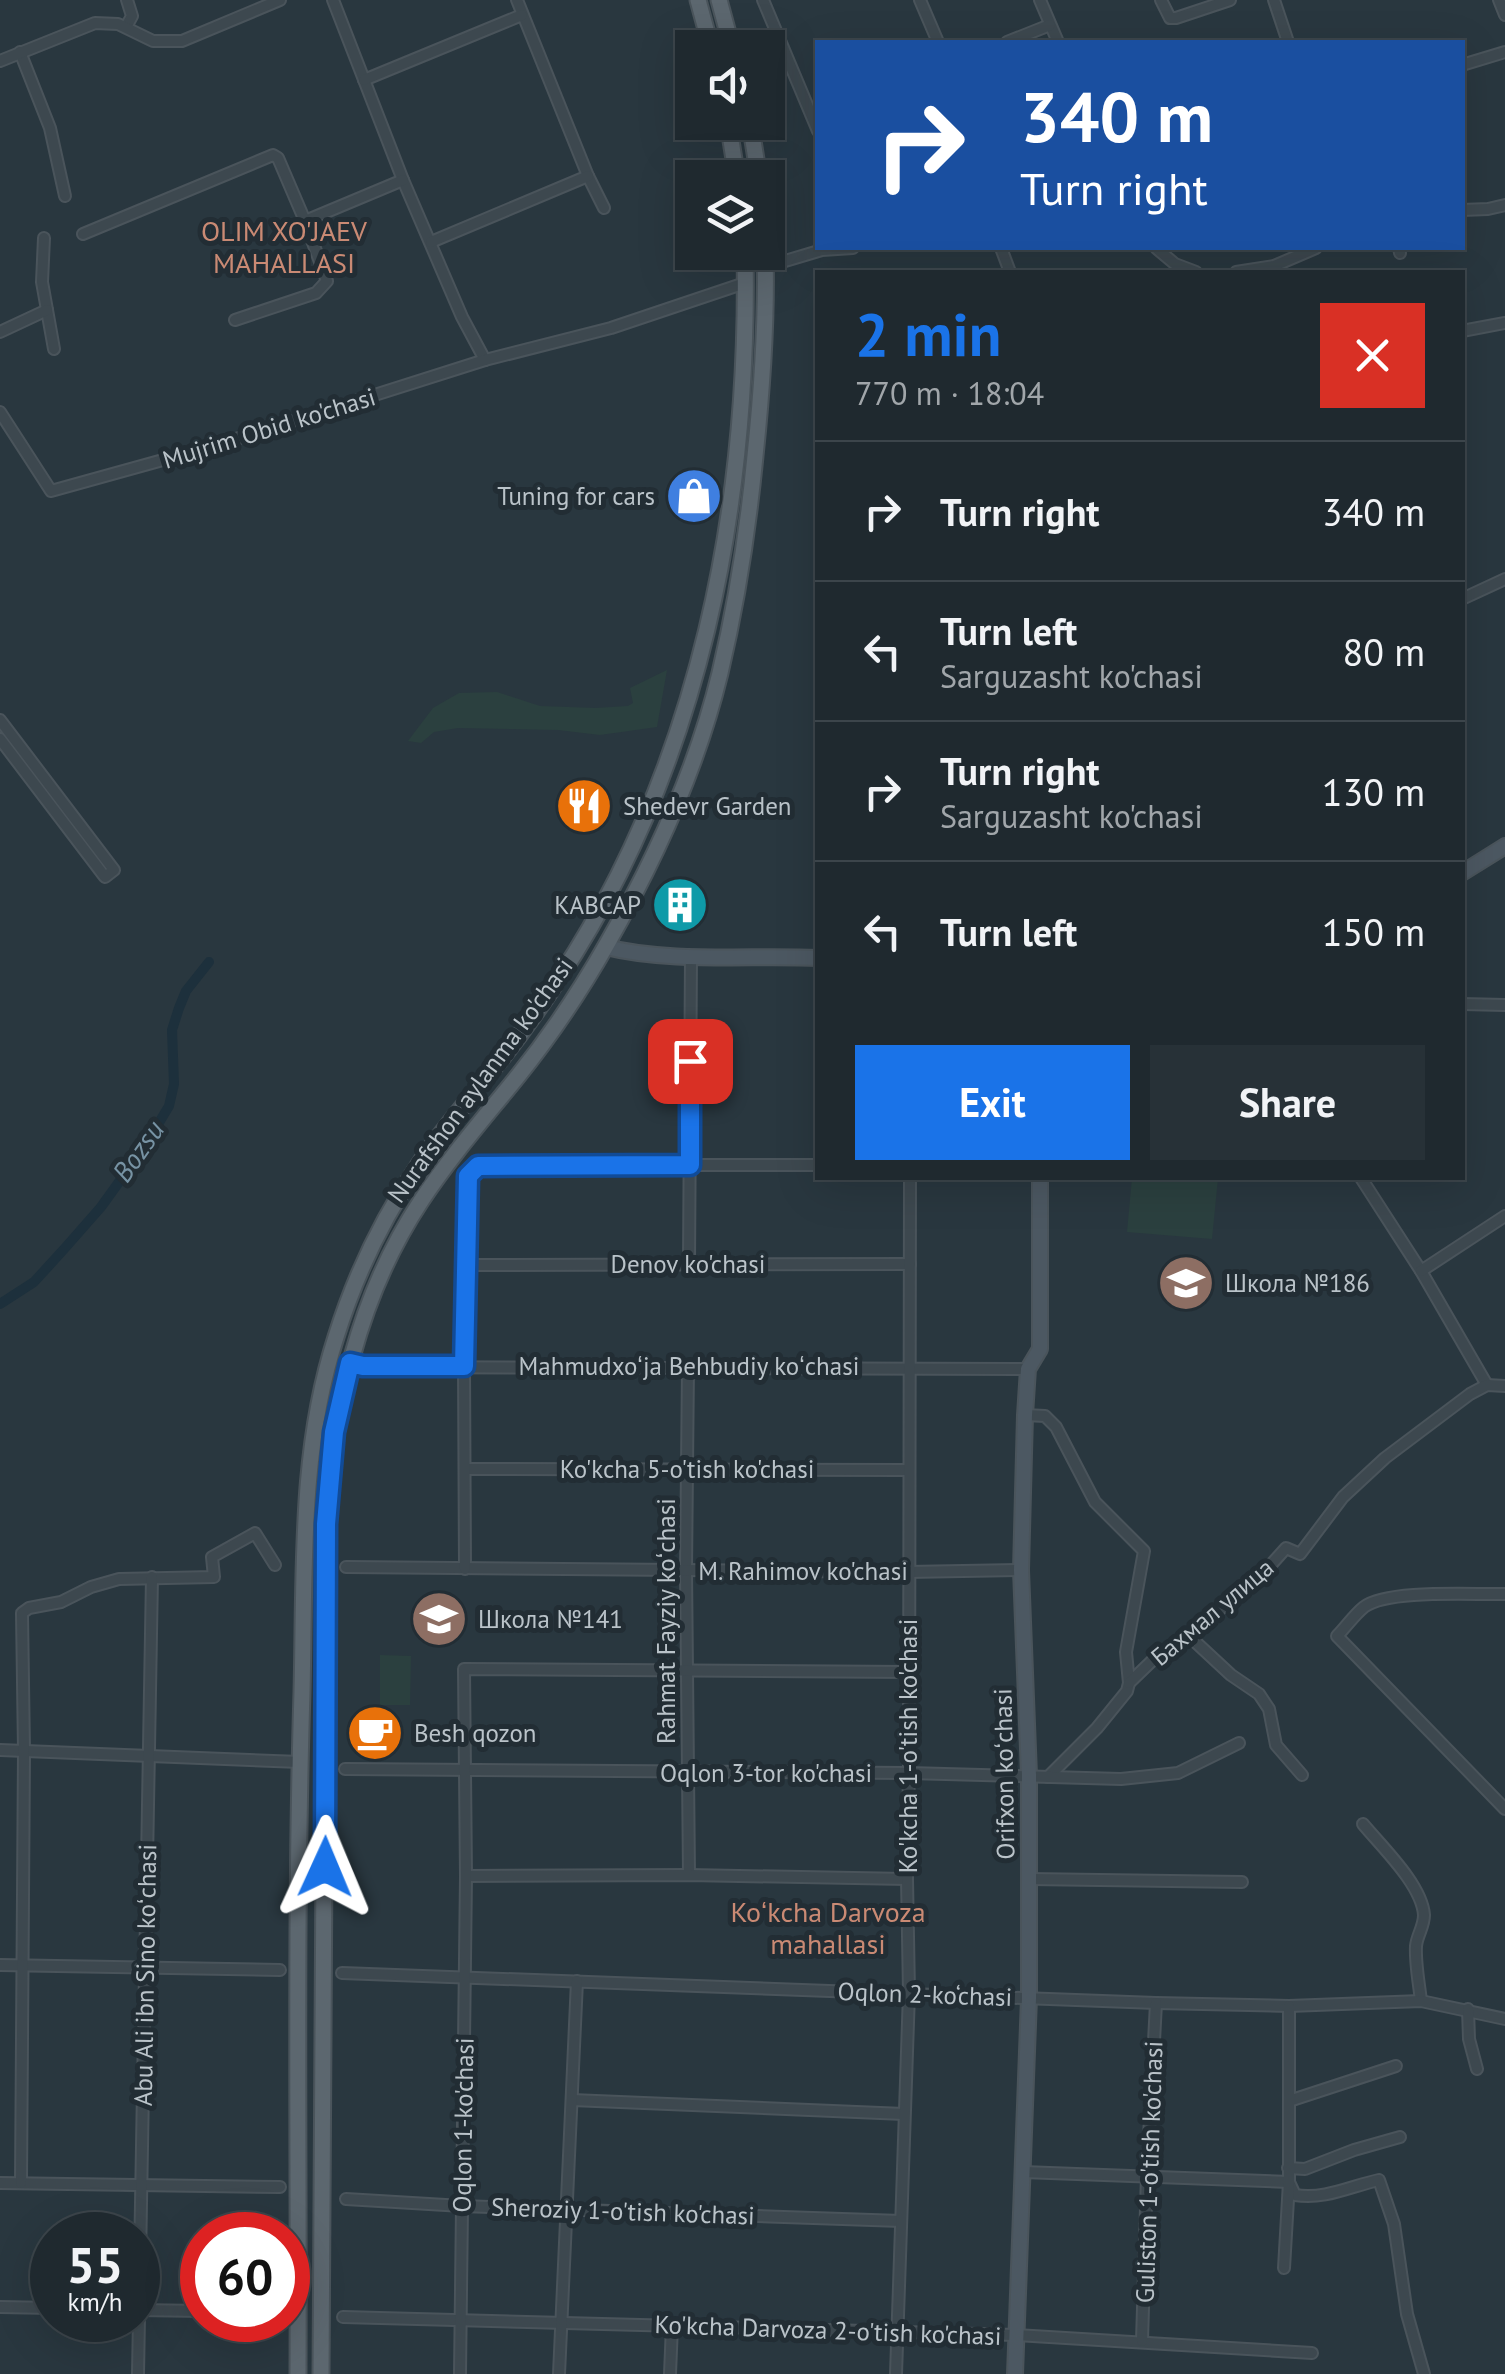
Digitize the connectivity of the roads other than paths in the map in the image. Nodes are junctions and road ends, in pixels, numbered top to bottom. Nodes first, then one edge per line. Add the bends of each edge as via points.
1 (126, 0) edge
2 (280, 0) edge
3 (332, 0) edge
4 (517, 0) edge
5 (698, 0) edge
6 (719, 0) edge
7 (763, 0) edge
8 (920, 0) edge
9 (1040, 0) edge
10 (1161, 0) edge
11 (1230, 0) edge
12 (1274, 0) edge
13 (1498, 0) edge
14 (522, 15) junction
15 (1505, 15) edge
16 (1050, 24) junction
17 (126, 27) junction
18 (706, 30) edge
19 (727, 30) edge
20 (937, 40) edge
21 (1012, 40) edge
22 (1057, 40) edge
23 (1287, 40) edge
24 (20, 52) junction
25 (1505, 52) edge
26 (0, 61) edge
27 (1465, 64) edge
28 (364, 80) junction
29 (815, 125) edge
30 (588, 176) junction
31 (403, 180) junction
32 (65, 196) dead end
33 (1505, 204) edge
34 (604, 208) dead end
35 (1465, 210) edge
36 (305, 221) junction
37 (83, 234) dead end
38 (44, 238) dead end
39 (431, 242) junction
40 (822, 250) edge
41 (1158, 250) edge
42 (1311, 250) edge
43 (785, 256) edge
44 (745, 270) edge
45 (765, 270) edge
46 (1191, 270) edge
47 (1249, 270) edge
48 (745, 283) junction
49 (47, 310) junction
50 (235, 320) dead end
51 (1505, 323) edge
52 (1465, 330) edge
53 (0, 332) edge
54 (54, 349) dead end
55 (485, 360) junction
56 (0, 412) edge
57 (731, 494) junction
58 (751, 496) junction
59 (1505, 579) edge
60 (1465, 598) edge
61 (0, 720) edge
62 (679, 728) junction
63 (702, 735) junction
64 (0, 739) edge
65 (1505, 846) edge
66 (1465, 870) edge
67 (606, 946) junction
68 (691, 956) junction
69 (815, 958) edge
70 (1465, 1004) edge
71 (1505, 1005) edge
72 (690, 1165) junction
73 (815, 1165) edge
74 (910, 1180) edge
75 (1040, 1180) edge
76 (1362, 1180) edge
77 (400, 1193) junction
78 (419, 1204) junction
79 (1505, 1216) edge
80 (689, 1263) junction
81 (467, 1264) junction
82 (910, 1264) junction
83 (1420, 1271) junction
84 (350, 1298) junction
85 (368, 1306) junction
86 (350, 1363) junction
87 (464, 1366) junction
88 (688, 1366) junction
89 (908, 1367) junction
90 (1028, 1368) junction
91 (1487, 1386) junction
92 (1505, 1386) edge
93 (1025, 1416) junction
94 (688, 1468) junction
95 (466, 1469) junction
96 (908, 1470) junction
97 (275, 1565) dead end
98 (346, 1567) dead end
99 (465, 1569) junction
100 (686, 1570) junction
101 (1021, 1570) junction
102 (908, 1572) junction
103 (152, 1577) junction
104 (1505, 1594) edge
105 (1189, 1636) junction
106 (686, 1669) junction
107 (910, 1672) junction
108 (1129, 1682) junction
109 (1239, 1743) dead end
110 (0, 1750) edge
111 (24, 1751) junction
112 (149, 1756) junction
113 (300, 1762) junction
114 (345, 1769) dead end
115 (466, 1769) junction
116 (689, 1773) junction
117 (909, 1773) junction
118 (1028, 1774) junction
119 (1302, 1775) dead end
120 (1048, 1776) junction
121 (1505, 1808) edge
122 (1363, 1824) dead end
123 (466, 1876) junction
124 (688, 1876) junction
125 (907, 1879) junction
126 (1028, 1879) junction
127 (1242, 1882) dead end
128 (0, 1966) edge
129 (22, 1966) junction
130 (145, 1968) junction
131 (280, 1970) dead end
132 (342, 1972) dead end
133 (465, 1978) junction
134 (577, 1981) junction
135 (909, 1993) junction
136 (1029, 1998) junction
137 (1421, 2001) junction
138 (1156, 2003) junction
139 (1289, 2006) junction
140 (1468, 2009) junction
141 (1505, 2019) edge
142 (1396, 2066) dead end
143 (1477, 2069) dead end
144 (572, 2100) junction
145 (1289, 2101) junction
146 (904, 2114) junction
147 (1400, 2137) dead end
148 (1288, 2168) junction
149 (1023, 2172) junction
150 (1147, 2175) junction
151 (1288, 2182) junction
152 (0, 2183) edge
153 (21, 2184) junction
154 (142, 2186) junction
155 (280, 2187) dead end
156 (346, 2199) dead end
157 (462, 2206) junction
158 (566, 2209) junction
159 (141, 2212) edge
160 (298, 2212) edge
161 (901, 2221) junction
162 (1284, 2268) dead end
163 (0, 2307) edge
164 (30, 2308) edge
165 (310, 2310) edge
166 (322, 2310) junction
167 (344, 2317) dead end
168 (460, 2318) junction
169 (561, 2322) junction
170 (672, 2326) junction
171 (897, 2333) junction
172 (1016, 2336) junction
173 (138, 2342) edge
174 (298, 2342) edge
175 (1142, 2342) junction
176 (1312, 2353) dead end
177 (138, 2374) edge
178 (298, 2374) edge
179 (321, 2374) edge
180 (460, 2374) edge
181 (559, 2374) edge
182 (670, 2374) edge
183 (896, 2374) edge
184 (1015, 2374) edge
185 (1424, 2374) edge

1 - 17 street via 132,16
2 - 17 street via 173,42 144,38
3 - 28 street
4 - 14 street
5 - 18 main road
6 - 19 main road
7 - 29 street
8 - 20 street
9 - 16 street
10 - 11 street via 1170,18
12 - 23 street
13 - 15 street
14 - 28 street
14 - 30 street
16 - 21 street
16 - 22 street
17 - 24 street via 95,24
24 - 26 street
24 - 32 street via 50,128
25 - 27 street
28 - 31 street
30 - 34 street
30 - 39 street
31 - 36 street
31 - 39 street
33 - 35 street
36 - 37 street via 278,158 267,155
36 - 50 street via 326,281 316,293
38 - 49 street
39 - 55 street
40 - 43 street
41 - 46 street
42 - 47 street
44 - 48 main road, Nurafshon aylanma ko'chasi
45 - 58 main road, Nurafshon aylanma ko'chasi
48 - 55 street, Mujrim Obid ko'chasi via 598,332
48 - 57 main road, Nurafshon aylanma ko'chasi
49 - 53 street
49 - 54 street
51 - 52 street
55 - 56 street, Mujrim Obid ko'chasi via 51,491
57 - 58 main road
57 - 62 main road, Nurafshon aylanma ko'chasi via 710,621
58 - 63 main road, Nurafshon aylanma ko'chasi via 734,606
59 - 60 street
61 - 64 street via 114,870 105,876
62 - 63 main road via 693,724
62 - 77 main road, Nurafshon aylanma ko'chasi via 644,825 581,944
63 - 67 main road, Nurafshon aylanma ko'chasi via 655,854
65 - 66 street
67 - 68 street
67 - 78 main road, Nurafshon aylanma ko'chasi via 545,1040
68 - 69 street
68 - 72 street
70 - 71 street
72 - 73 street
72 - 80 street
72 - 81 street via 478,1166 468,1176
74 - 82 street, Ko'kcha 1-o'tish ko'chasi
75 - 90 street, Orifxon koʻchasi via 1040,1349
76 - 83 street
77 - 78 main road via 406,1204
77 - 84 main road, Nurafshon aylanma ko'chasi
78 - 85 main road, Nurafshon aylanma ko'chasi
79 - 83 street
80 - 81 street, Denov ko'chasi
80 - 82 street, Denov ko'chasi
81 - 87 street
82 - 89 street, Ko'kcha 1-o'tish ko'chasi
83 - 91 street
84 - 85 main road via 362,1294
84 - 113 main road, Nurafshon aylanma ko'chasi via 330,1354 310,1457
85 - 86 main road, Nurafshon aylanma ko'chasi
86 - 87 street, Mahmudxoʻja Behbudiy koʻchasi
86 - 166 main road, Nurafshon aylanma ko'chasi via 334,1432 326,1524
87 - 88 street, Mahmudxoʻja Behbudiy koʻchasi
87 - 95 street
88 - 89 street, Mahmudxoʻja Behbudiy koʻchasi
88 - 94 street, Rahmat Fayziy koʻchasi
89 - 90 street, Mahmudxoʻja Behbudiy koʻchasi
89 - 96 street, Ko'kcha 1-o'tish ko'chasi
90 - 93 street, Orifxon koʻchasi
91 - 92 street
91 - 105 street, Бахмал улица via 1385,1458 1343,1497 1300,1554 1286,1548
93 - 101 street, Orifxon koʻchasi
93 - 108 street, Бахмал улица via 1046,1416 1056,1427 1095,1502 1144,1551 1126,1652
94 - 95 street, Ko'kcha 5-o'tish ko'chasi
94 - 96 street, Ko'kcha 5-o'tish ko'chasi
94 - 100 street, Rahmat Fayziy koʻchasi
95 - 99 street
96 - 102 street, Ko'kcha 1-o'tish ko'chasi
97 - 103 street via 255,1533 212,1557 214,1577
98 - 99 street, M. Rahimov ko'chasi
99 - 100 street, M. Rahimov ko'chasi
100 - 102 street, M. Rahimov ko'chasi
100 - 106 street, Rahmat Fayziy koʻchasi
101 - 102 street, M. Rahimov ko'chasi
101 - 118 street, Orifxon koʻchasi
102 - 107 street, Ko'kcha 1-o'tish ko'chasi
103 - 111 street via 118,1579 22,1613
103 - 112 street, Abu Ali ibn Sino koʻchasi
104 - 121 street via 1383,1599 1337,1636
105 - 108 street, Бахмал улица
105 - 119 street via 1259,1694 1270,1709 1276,1745
106 - 107 street
106 - 115 street, Oqlon 1-ko'chasi via 464,1669
106 - 116 street, Rahmat Fayziy koʻchasi
107 - 117 street, Ko'kcha 1-o'tish ko'chasi
108 - 120 street, Бахмал улица via 1097,1728
109 - 120 street, Oqlon 3-tor ko'chasi via 1178,1774
110 - 111 street
111 - 112 street
111 - 129 street
112 - 113 street
112 - 130 street, Abu Ali ibn Sino koʻchasi
113 - 160 main road, Nurafshon aylanma ko'chasi
114 - 115 street, Oqlon 3-tor ko'chasi
115 - 116 street, Oqlon 3-tor ko'chasi
115 - 123 street, Oqlon 1-ko'chasi
116 - 117 street, Oqlon 3-tor ko'chasi
116 - 124 street, Rahmat Fayziy koʻchasi
117 - 118 street, Oqlon 3-tor ko'chasi
117 - 125 street, Ko'kcha 1-o'tish ko'chasi
118 - 120 street, Oqlon 3-tor ko'chasi
118 - 126 street, Orifxon koʻchasi
122 - 137 street via 1405,1874 1424,1913 1416,1941
123 - 124 street
123 - 133 street, Oqlon 1-ko'chasi
124 - 125 street
125 - 135 street, Ko'kcha 1-o'tish ko'chasi
126 - 127 street
126 - 136 street, Orifxon koʻchasi
128 - 129 street
129 - 130 street
129 - 153 street
130 - 131 street
130 - 154 street, Abu Ali ibn Sino koʻchasi
132 - 133 street, Oqlon 2-ko‘chasi
133 - 134 street, Oqlon 2-ko‘chasi
133 - 157 street, Oqlon 1-ko'chasi
134 - 135 street, Oqlon 2-ko‘chasi
134 - 144 street
135 - 136 street, Oqlon 2-ko‘chasi
135 - 146 street, Ko'kcha 1-o'tish ko'chasi
136 - 138 street, Oqlon 2-ko‘chasi
136 - 149 street, Orifxon koʻchasi
137 - 139 street, Oqlon 2-ko‘chasi
137 - 140 street, Oqlon 2-ko‘chasi
138 - 139 street, Oqlon 2-ko‘chasi
138 - 150 street, Guliston 1-o'tish ko'chasi
139 - 145 street
140 - 141 street, Oqlon 2-ko‘chasi
140 - 143 street
142 - 145 street
144 - 146 street
144 - 158 street
145 - 148 street
146 - 161 street, Ko'kcha 1-o'tish ko'chasi
147 - 148 street
148 - 151 street
149 - 150 street
149 - 172 street, Orifxon koʻchasi
150 - 151 street
150 - 175 street, Guliston 1-o'tish ko'chasi
151 - 162 street
151 - 185 street via 1300,2196 1324,2196 1379,2180
152 - 153 street
153 - 154 street
154 - 155 street
154 - 159 street, Abu Ali ibn Sino koʻchasi
156 - 157 street, Sheroziy 1-o'tish ko'chasi
157 - 158 street, Sheroziy 1-o'tish ko'chasi
157 - 168 street, Oqlon 1-ko'chasi
158 - 161 street, Sheroziy 1-o'tish ko'chasi
158 - 169 street
161 - 171 street, Ko'kcha 1-o'tish ko'chasi
163 - 164 street
165 - 166 main road
166 - 179 main road, Nurafshon aylanma ko'chasi
167 - 168 street, Ko'kcha Darvoza 2-o'tish ko'chasi
168 - 169 street, Ko'kcha Darvoza 2-o'tish ko'chasi
168 - 180 street, Oqlon 1-ko'chasi
169 - 170 street, Ko'kcha Darvoza 2-o'tish ko'chasi
169 - 181 street
170 - 171 street, Ko'kcha Darvoza 2-o'tish ko'chasi
170 - 182 street
171 - 172 street, Ko'kcha Darvoza 2-o'tish ko'chasi
171 - 183 street, Ko'kcha 1-o'tish ko'chasi
172 - 175 street, Ko'kcha Darvoza 2-o'tish ko'chasi
172 - 184 street, Orifxon koʻchasi
173 - 177 street, Abu Ali ibn Sino koʻchasi
174 - 178 main road, Nurafshon aylanma ko'chasi
175 - 176 street, Ko'kcha Darvoza 2-o'tish ko'chasi

